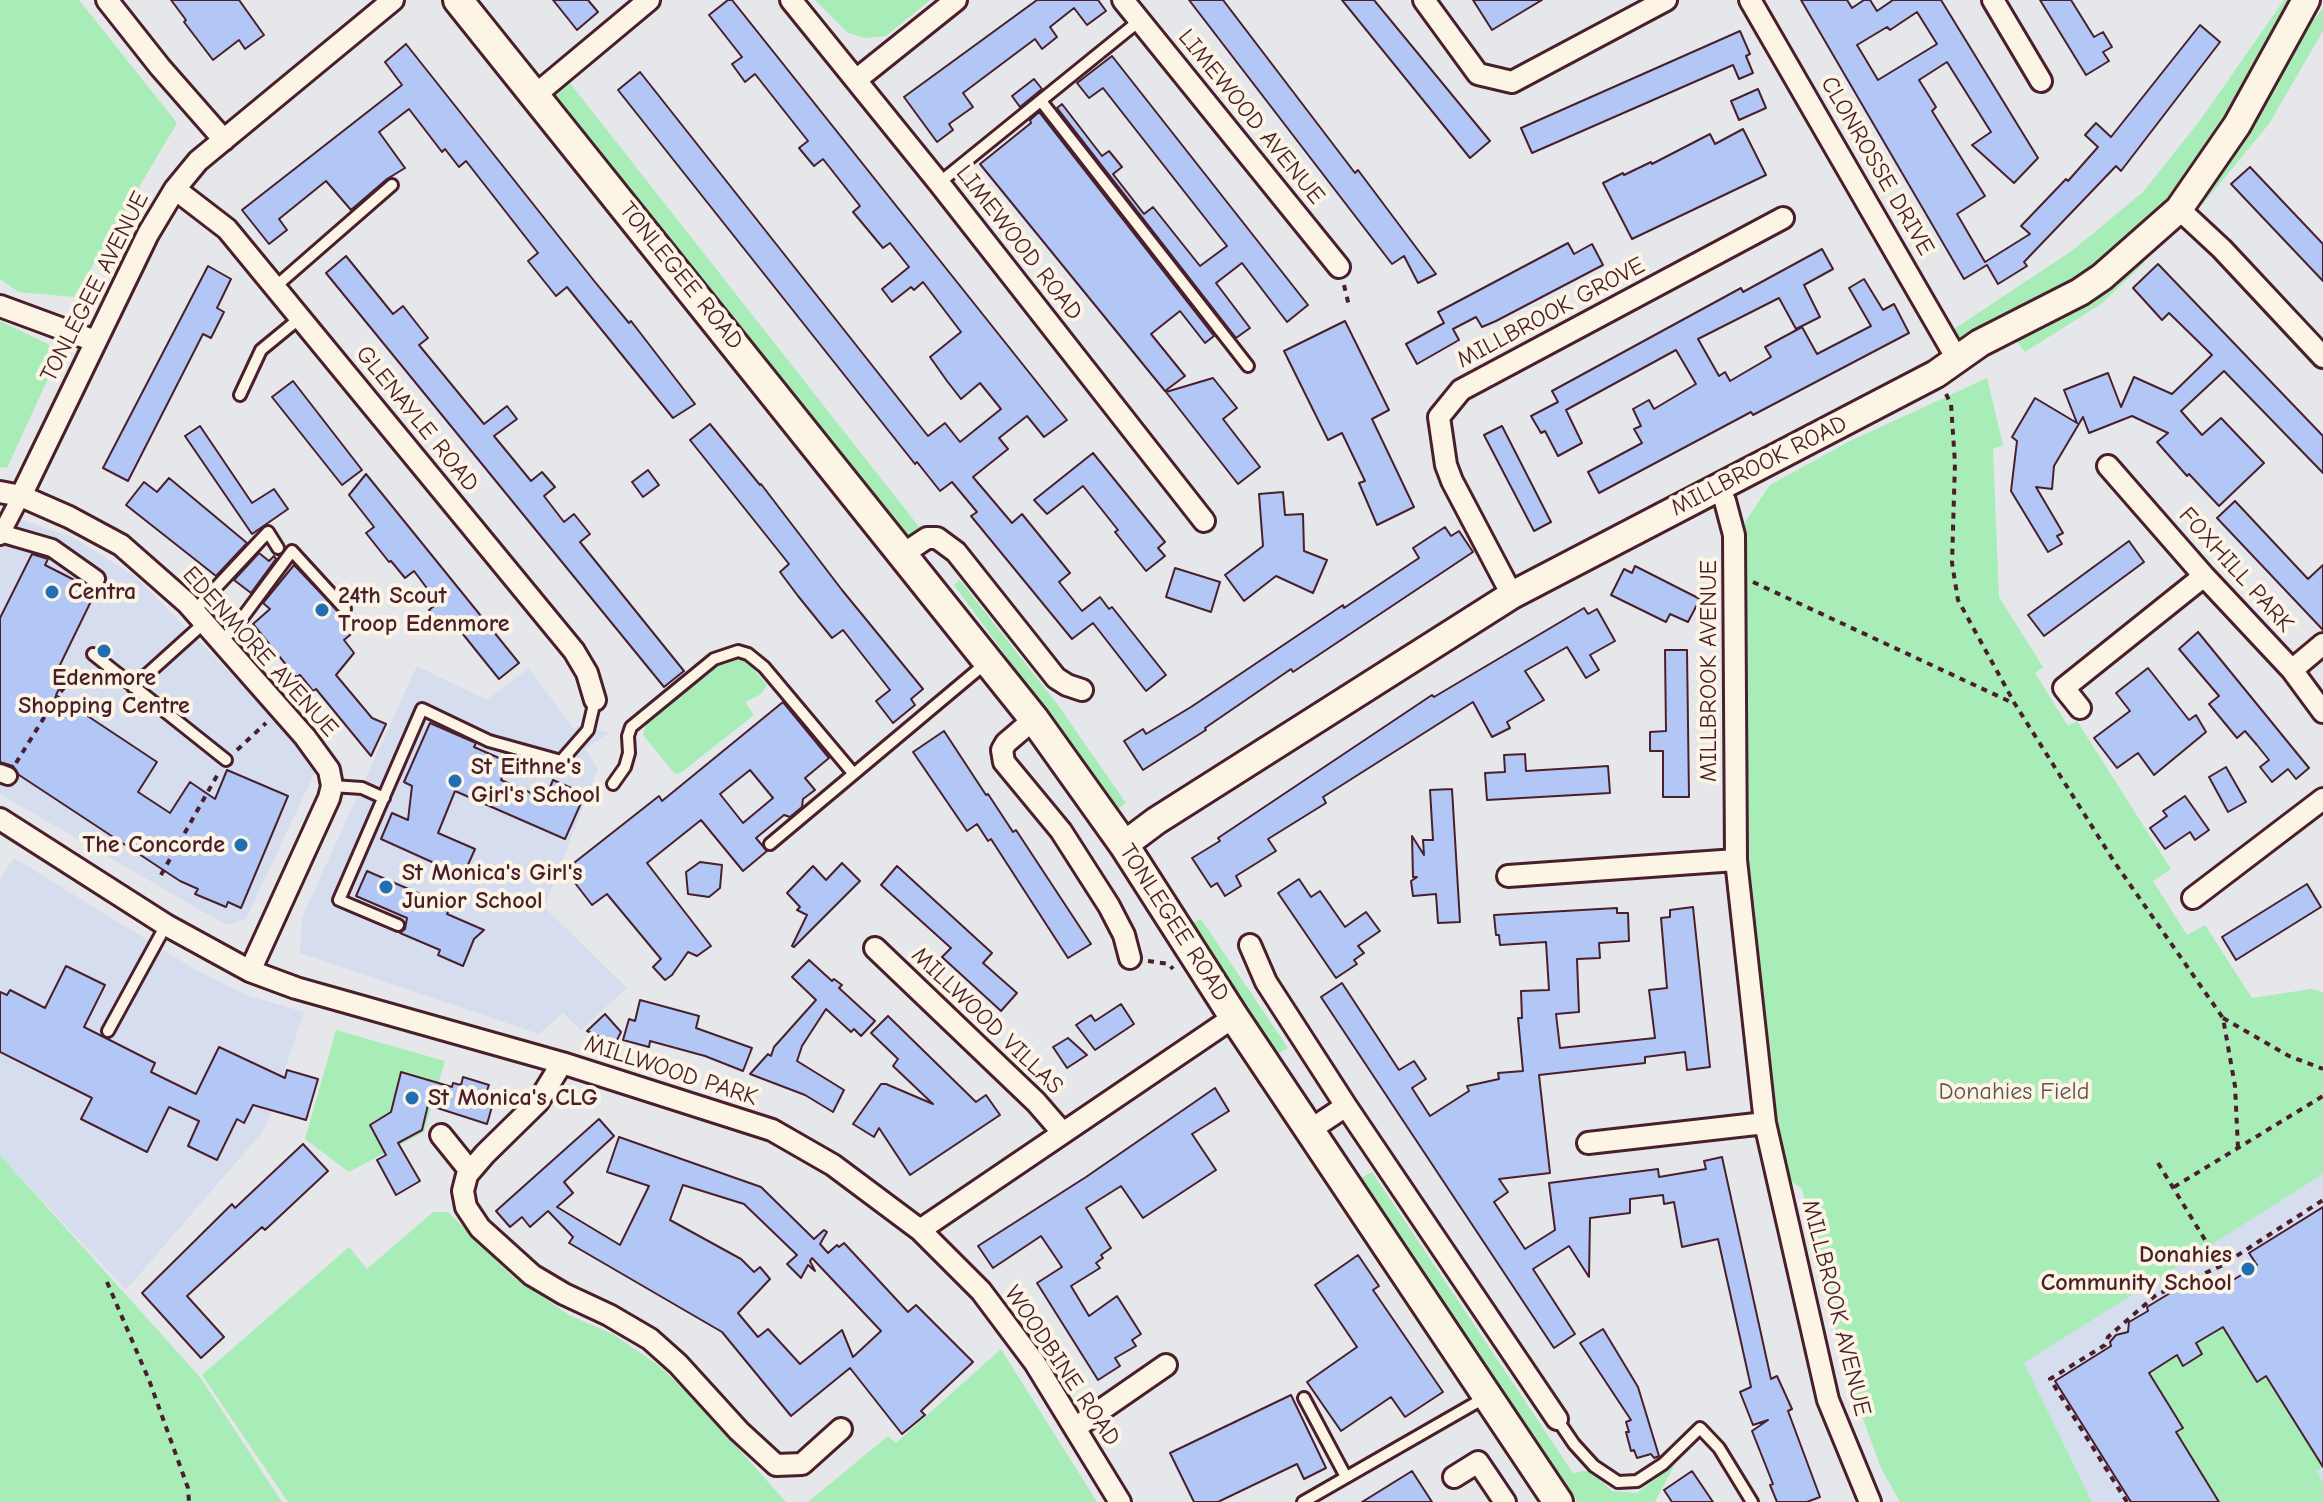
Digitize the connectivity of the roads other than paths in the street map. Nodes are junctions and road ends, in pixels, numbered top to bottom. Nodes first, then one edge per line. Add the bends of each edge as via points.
1 (107, 0) edge
2 (393, 0) edge
3 (458, 0) edge
4 (649, 0) edge
5 (791, 0) edge
6 (956, 0) edge
7 (1123, 0) edge
8 (1424, 0) edge
9 (1666, 0) edge
10 (1750, 0) edge
11 (1993, 0) edge
12 (2306, 0) edge
13 (1139, 21) junction
14 (856, 80) junction
15 (2041, 81) dead end
16 (534, 96) junction
17 (1041, 101) junction
18 (224, 140) junction
19 (939, 183) junction
20 (392, 185) dead end
21 (175, 189) junction
22 (2179, 209) junction
23 (1783, 218) dead end
24 (1339, 267) dead end
25 (275, 287) junction
26 (0, 306) edge
27 (300, 318) junction
28 (95, 341) junction
29 (2323, 357) edge
30 (1248, 366) dead end
31 (1947, 366) junction
32 (240, 395) dead end
33 (2108, 466) dead end
34 (1717, 486) junction
35 (0, 492) edge
36 (21, 496) junction
37 (1204, 521) dead end
38 (0, 534) edge
39 (278, 548) dead end
40 (903, 554) junction
41 (2204, 576) junction
42 (96, 579) dead end
43 (1512, 595) junction
44 (345, 609) dead end
45 (199, 617) junction
46 (221, 641) junction
47 (2323, 644) edge
48 (93, 654) road end
49 (988, 661) junction
50 (2292, 670) junction
51 (133, 687) junction
52 (1082, 690) dead end
53 (595, 700) joint
54 (2080, 708) dead end
55 (2323, 712) edge
56 (1034, 719) junction
57 (226, 760) road end
58 (853, 773) junction
59 (613, 784) dead end
60 (332, 786) junction
61 (384, 798) junction
62 (2323, 799) edge
63 (0, 819) edge
64 (770, 844) dead end
65 (1124, 845) junction
66 (1736, 860) junction
67 (1508, 876) dead end
68 (2193, 898) dead end
69 (166, 925) junction
70 (398, 925) dead end
71 (1250, 945) dead end
72 (875, 948) dead end
73 (1130, 958) road end
74 (250, 971) junction
75 (1234, 1017) junction
76 (108, 1031) dead end
77 (562, 1063) junction
78 (1346, 1106) junction
79 (1765, 1123) junction
80 (1310, 1130) junction
81 (1062, 1132) junction
82 (441, 1135) dead end
83 (1588, 1143) dead end
84 (470, 1171) junction
85 (920, 1230) junction
86 (1166, 1365) dead end
87 (1488, 1396) junction
88 (1304, 1398) dead end
89 (1557, 1419) joint
90 (1075, 1428) junction
91 (841, 1429) dead end
92 (1346, 1477) junction
93 (1454, 1477) dead end
94 (1120, 1502) edge
95 (1303, 1502) edge
96 (1505, 1502) edge
97 (1558, 1502) edge
98 (1752, 1502) edge
99 (1870, 1502) edge

1 - 18 street
2 - 18 street, TONLEGEE AVENUE
3 - 16 main road, TONLEGEE ROAD
4 - 16 street
5 - 14 street, LIMEWOOD ROAD
6 - 14 street
7 - 13 street, LIMEWOOD AVENUE
8 - 9 street via 1478,74 1512,82
10 - 31 street, CLONROSSE DRIVE
11 - 15 street
12 - 22 street, MILLBROOK ROAD via 2237,125
13 - 17 lane
13 - 24 street, LIMEWOOD AVENUE
14 - 19 street, LIMEWOOD ROAD
16 - 40 main road, TONLEGEE ROAD
17 - 19 lane
17 - 30 lane
18 - 21 street, TONLEGEE AVENUE
19 - 37 street, LIMEWOOD ROAD
20 - 25 lane
21 - 25 street, GLENAYLE ROAD via 227,229
21 - 28 street, TONLEGEE AVENUE
22 - 29 street
22 - 31 street, MILLBROOK ROAD via 2080,292 1980,343
23 - 43 street, MILLBROOK GROVE via 1461,390 1439,417 1452,481
25 - 27 street, GLENAYLE ROAD
26 - 28 street
27 - 32 lane via 261,350
27 - 53 street, GLENAYLE ROAD via 574,651
28 - 36 street, TONLEGEE AVENUE
31 - 34 street, MILLBROOK ROAD
33 - 41 street, FOXHILL PARK
34 - 43 street, MILLBROOK ROAD
34 - 66 street, MILLBROOK AVENUE via 1734,535
35 - 36 street, EDENMORE AVENUE
36 - 38 street
36 - 45 street, EDENMORE AVENUE via 121,545
38 - 42 street via 52,548
39 - 45 lane via 268,532
40 - 49 main road, TONLEGEE ROAD
40 - 52 street via 927,538 937,538 956,552 1056,678
41 - 50 street, FOXHILL PARK
41 - 54 street via 2064,688
43 - 65 street, MILLBROOK ROAD
44 - 46 lane via 292,551
45 - 46 street, EDENMORE AVENUE
45 - 51 lane
46 - 60 street, EDENMORE AVENUE via 305,737 329,770
47 - 50 street
48 - 51 lane
49 - 56 main road, TONLEGEE ROAD
49 - 58 lane
50 - 55 street, FOXHILL PARK
51 - 57 lane
53 - 61 lane via 588,730 561,761 489,741 422,709
56 - 65 main road, TONLEGEE ROAD
56 - 73 street, TONLEGEE ROAD via 1006,743 1004,762 1061,831 1109,906
58 - 59 lane via 764,667 738,651 714,659 631,727 625,767
58 - 64 lane
60 - 61 lane via 362,788
60 - 74 street
61 - 70 lane via 339,900
62 - 68 street
63 - 69 street
65 - 75 main road, TONLEGEE ROAD
66 - 67 street
66 - 79 street, MILLBROOK AVENUE
69 - 74 street
69 - 76 lane
71 - 78 street, TONLEGEE ROAD via 1266,982
72 - 81 street, MILLWOOD VILLAS
74 - 77 street
75 - 80 main road, TONLEGEE ROAD
75 - 81 street, MILLWOOD VILLAS
77 - 84 street, MILLWOOD PARK via 538,1102
77 - 85 street, MILLWOOD PARK via 772,1130 833,1165
78 - 80 street
78 - 89 street, TONLEGEE ROAD
79 - 83 street
79 - 99 street, MILLBROOK AVENUE via 1828,1400
80 - 87 main road, TONLEGEE ROAD
81 - 85 street, MILLWOOD VILLAS
82 - 84 street
84 - 91 street via 463,1191 466,1207 499,1247 532,1275 650,1339 776,1465 802,1464
85 - 90 street, WOODBINE ROAD via 981,1291
86 - 90 street
87 - 92 lane
87 - 97 main road, TONLEGEE ROAD
88 - 92 lane
89 - 98 lane via 1594,1466 1618,1482 1637,1481 1663,1464 1700,1428 1719,1448
90 - 94 street, WOODBINE ROAD
92 - 95 lane
93 - 96 street via 1478,1462

